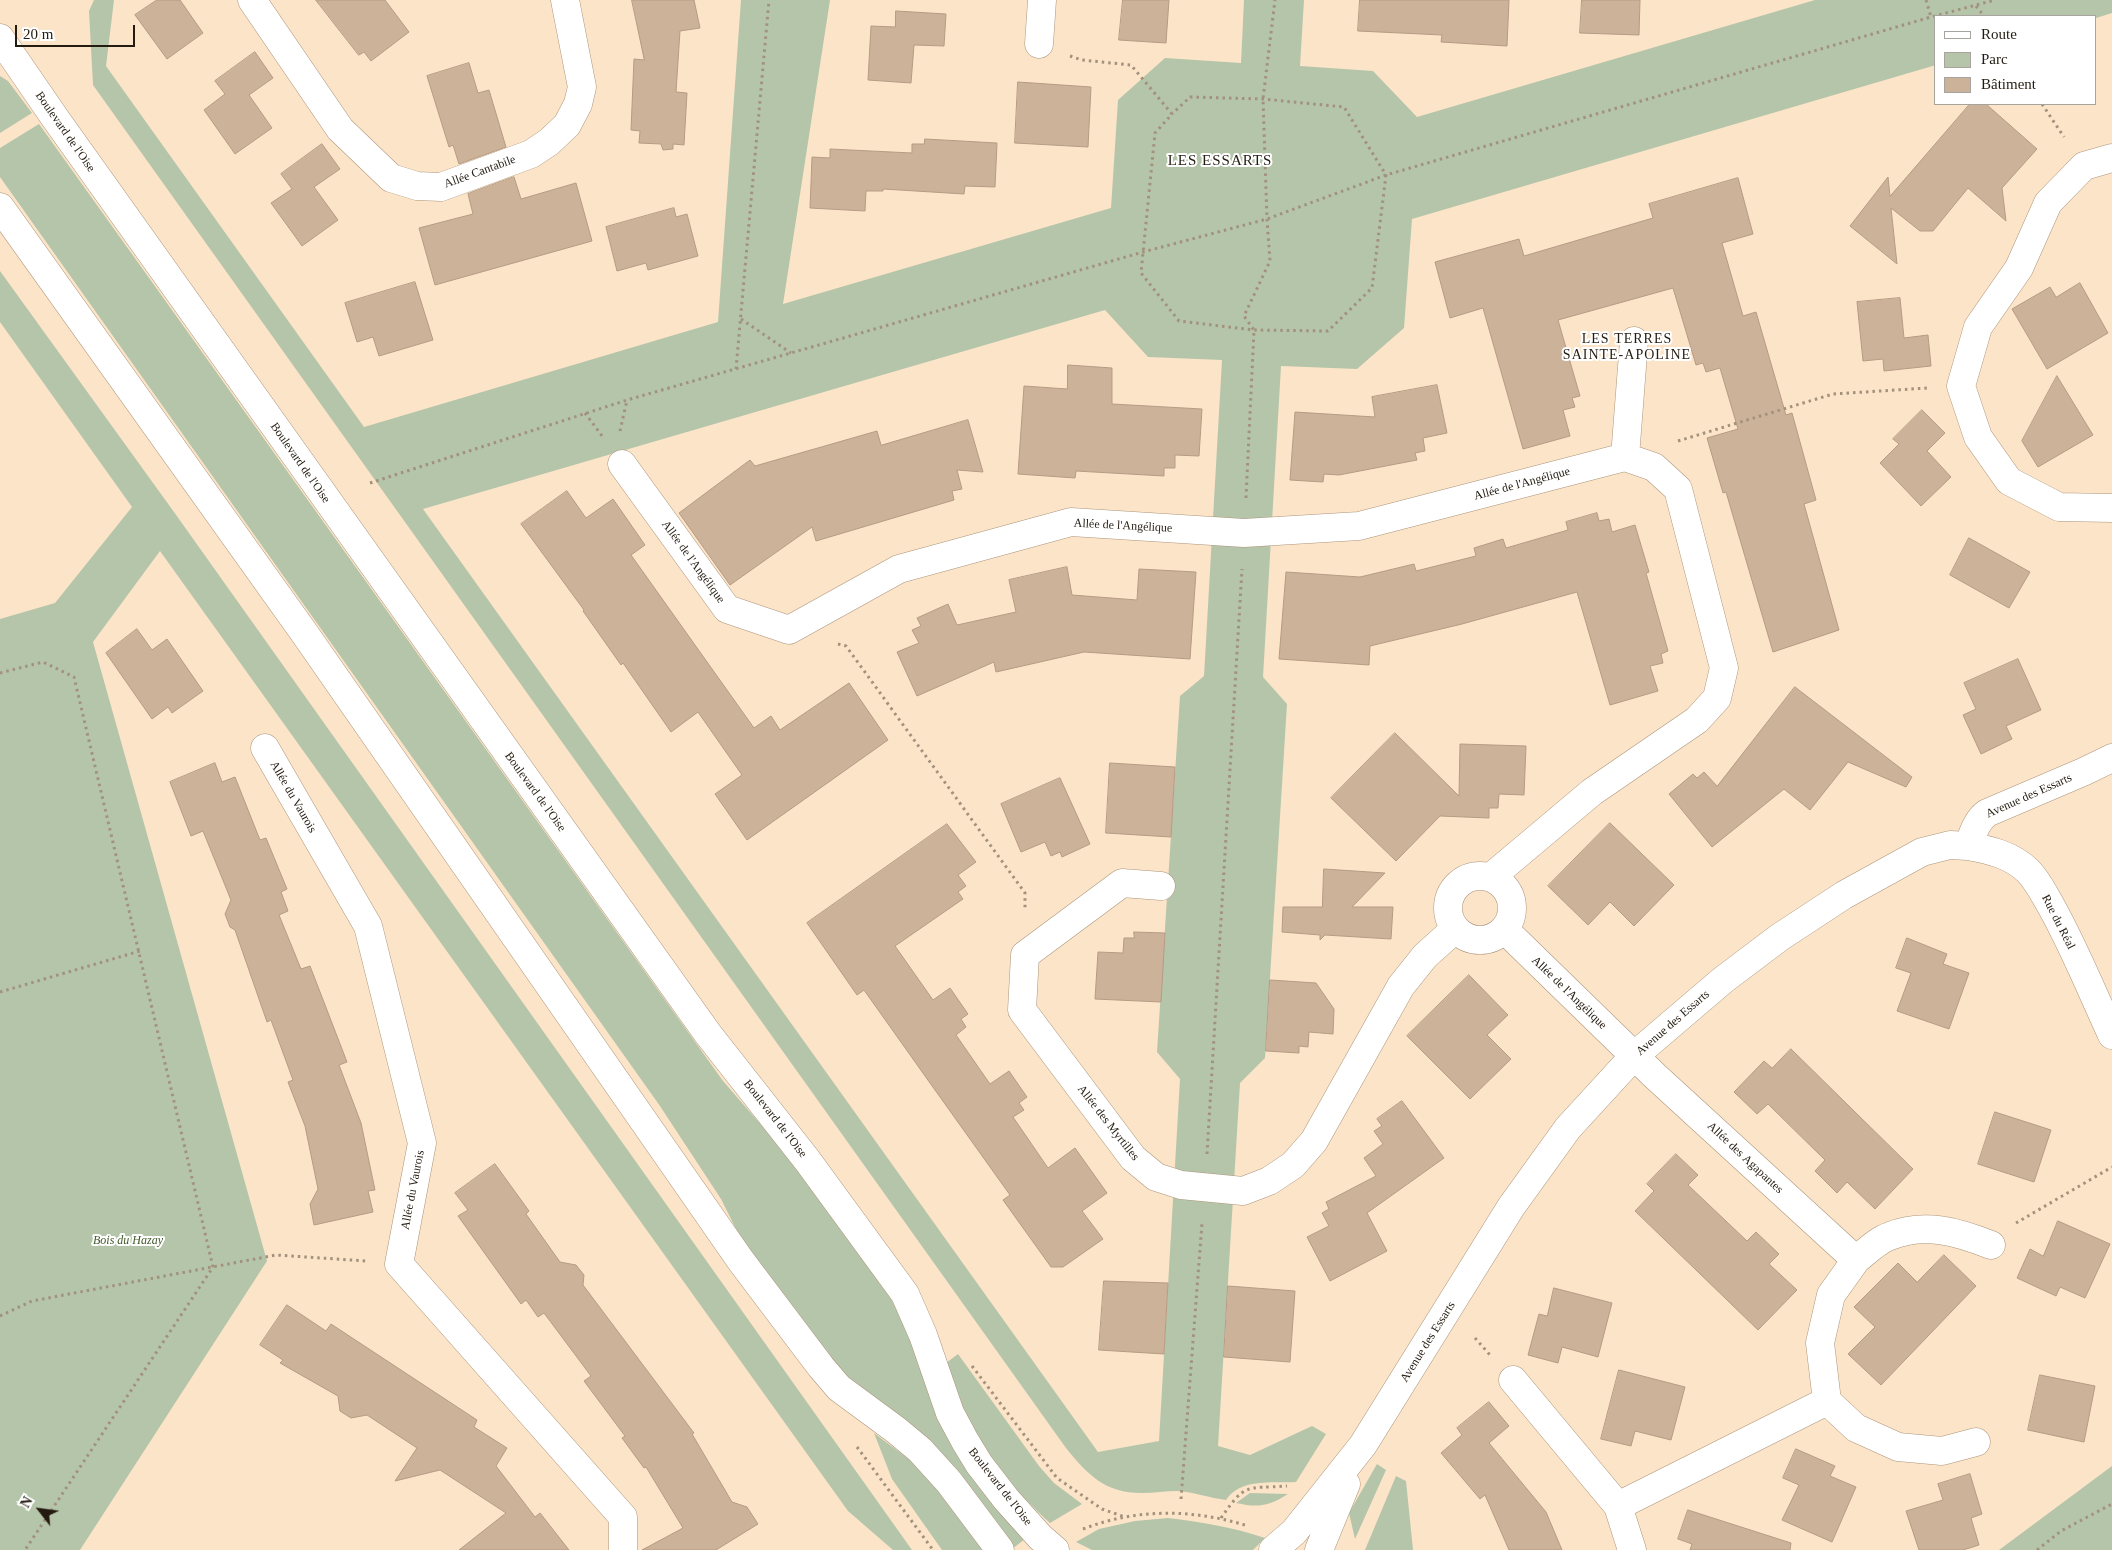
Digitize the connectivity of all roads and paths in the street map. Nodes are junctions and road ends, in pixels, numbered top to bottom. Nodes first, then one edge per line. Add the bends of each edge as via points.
1 (252, 0) edge
2 (565, 0) edge
3 (770, 0) edge
4 (1042, 0) edge
5 (1275, 0) edge
6 (1926, 0) edge
7 (1995, 0) edge
8 (1976, 6) junction
9 (1939, 15) edge
10 (1983, 15) edge
11 (1934, 16) edge
12 (1931, 17) junction
13 (0, 38) edge
14 (1039, 44) joint
15 (1263, 99) junction
16 (2043, 105) edge
17 (1172, 114) junction
18 (2112, 158) edge
19 (2084, 166) junction
20 (1386, 175) junction
21 (0, 207) edge
22 (1267, 219) junction
23 (1143, 252) junction
24 (741, 319) junction
25 (1254, 330) junction
26 (1634, 341) dead end
27 (792, 353) junction
28 (736, 369) junction
29 (1960, 386) junction
30 (1625, 457) junction
31 (622, 464) dead end
32 (370, 483) dead end
33 (2112, 508) edge
34 (1244, 533) junction
35 (789, 630) junction
36 (0, 673) edge
37 (264, 748) dead end
38 (2112, 758) edge
39 (1968, 846) junction
40 (1491, 877) junction
41 (1161, 886) dead end
42 (1455, 929) junction
43 (1504, 930) junction
44 (140, 951) junction
45 (1025, 956) junction
46 (0, 992) edge
47 (2112, 1035) edge
48 (1634, 1056) junction
49 (2112, 1167) edge
50 (1205, 1187) junction
51 (1991, 1245) joint
52 (1856, 1260) junction
53 (399, 1264) junction
54 (212, 1267) junction
55 (0, 1316) edge
56 (966, 1358) dead end
57 (1512, 1380) dead end
58 (1827, 1401) junction
59 (1976, 1442) dead end
60 (1363, 1445) junction
61 (1335, 1482) junction
62 (1181, 1499) dead end
63 (2112, 1504) edge
64 (1618, 1506) junction
65 (1125, 1517) junction
66 (1221, 1518) junction
67 (1278, 1546) edge
68 (1053, 1549) edge
69 (25, 1550) edge
70 (623, 1550) edge
71 (1000, 1550) edge
72 (1319, 1550) edge
73 (1632, 1550) edge
74 (2037, 1550) edge

1 - 2 street, Allée Cantabile via 340,129 391,178 417,186 441,187 531,154 567,125 578,104 582,87
3 - 24 path
4 - 14 street
5 - 15 path
6 - 12 path
7 - 8 path
8 - 9 path
8 - 10 path
11 - 12 path
12 - 20 path
13 - 68 street, Boulevard de l'Oise via 708,1034 807,1160 904,1294 923,1335 950,1413 978,1464
14 - 17 path via 1082,60 1131,65
15 - 17 path via 1190,97
15 - 20 path via 1344,108
15 - 22 path
16 - 19 path
17 - 23 path via 1154,133
18 - 19 street
19 - 29 street via 2048,203 2019,268 1978,327
20 - 22 path
20 - 25 path via 1372,288 1328,331
21 - 71 street via 310,642 741,1261 839,1388 920,1450 949,1482
22 - 23 path
22 - 25 path via 1270,261 1244,316
23 - 25 path via 1141,273 1179,321
23 - 27 path
24 - 27 path
24 - 28 path
25 - 34 path
26 - 30 street
27 - 28 path
28 - 32 path via 585,413
29 - 30 path via 1833,394
29 - 33 street via 1978,436 2009,481 2059,507
30 - 34 street, Allée de l'Angélique via 1359,526
30 - 40 street via 1654,467 1678,489 1724,668 1717,698 1697,720 1592,792
31 - 35 street, Allée de l'Angélique via 727,609
34 - 35 street, Allée de l'Angélique via 1071,522 899,569
34 - 50 path
35 - 45 path via 846,646 1025,893
36 - 44 path via 44,662 74,677
37 - 53 street, Allée du Vaurois via 368,926 422,1143
38 - 39 street, Avenue des Essarts via 1980,817
39 - 47 street, Rue du Réal via 1998,852 2013,860 2028,871 2041,888 2061,923
39 - 48 street, Avenue des Essarts via 1950,845 1922,852 1844,895 1723,980
40 - 42 street via 1472,876 1456,885 1448,902 1450,920
40 - 43 street via 1500,882 1512,900 1510,921
41 - 45 street via 1122,883
42 - 43 street via 1473,940 1495,937
42 - 50 street, Allée des Myrtilles via 1425,956 1401,986 1314,1141 1293,1165 1269,1181 1243,1191
43 - 48 street, Allée de l'Angélique
44 - 46 path
44 - 54 path
45 - 50 street, Allée des Myrtilles via 1022,1010 1133,1158 1156,1177 1181,1185
48 - 52 street, Allée des Agapantes
48 - 60 street, Avenue des Essarts via 1568,1128 1511,1207
49 - 51 path via 2015,1224
50 - 62 path
51 - 52 street via 1958,1232 1926,1228 1889,1236
52 - 58 street via 1831,1295 1820,1343
53 - 54 path via 276,1254
53 - 70 street via 623,1517
54 - 55 path via 32,1301
54 - 69 path
56 - 65 path via 1057,1478 1102,1509
57 - 64 street
58 - 59 street via 1856,1428 1898,1447 1942,1451
58 - 64 street
60 - 61 street, Avenue des Essarts
60 - 72 street, Avenue des Essarts
61 - 66 path via 1246,1488
61 - 67 street, Avenue des Essarts
63 - 74 path via 2061,1531
64 - 73 street
65 - 66 path via 1187,1513
65 - 68 path via 1077,1532
66 - 67 path via 1254,1528

